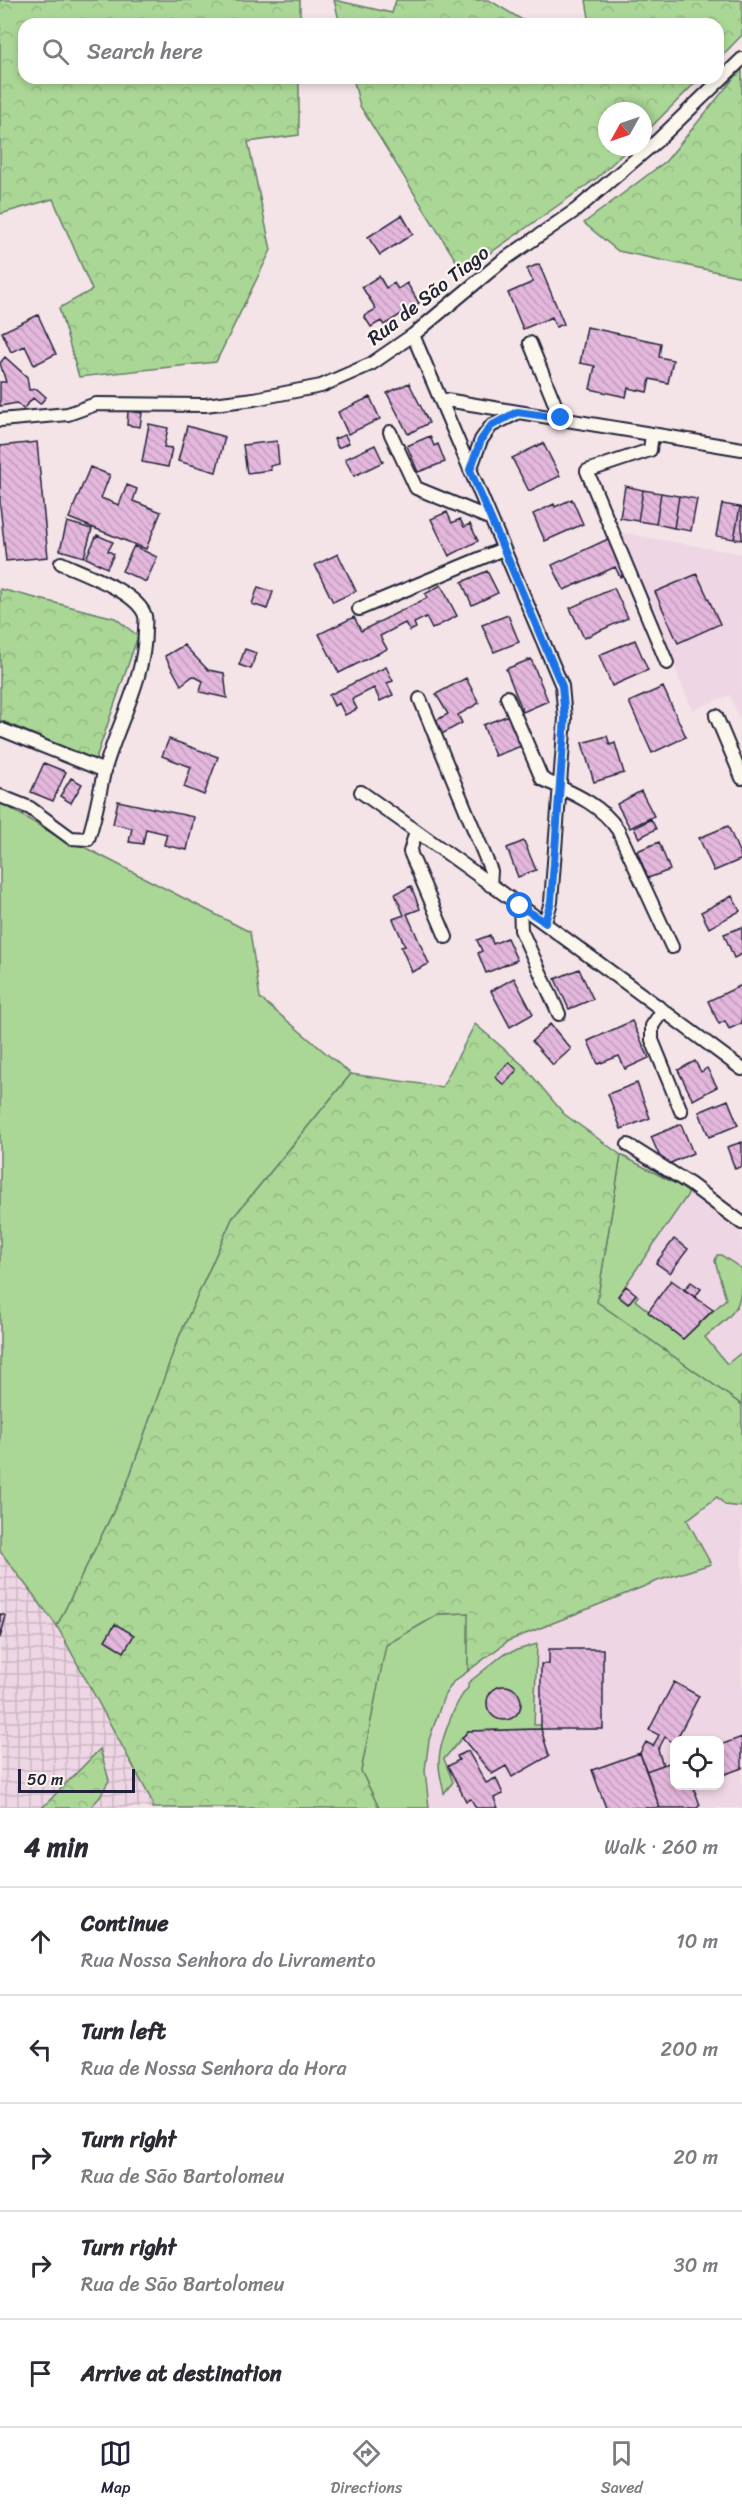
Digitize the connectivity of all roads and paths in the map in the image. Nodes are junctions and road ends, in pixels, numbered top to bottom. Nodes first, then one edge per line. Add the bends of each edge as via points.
1 (742, 59) edge
2 (724, 76) edge
3 (716, 84) edge
4 (413, 335) junction
5 (530, 343) dead end
6 (440, 399) junction
7 (517, 412) junction
8 (561, 418) junction
9 (0, 420) edge
10 (390, 432) dead end
11 (652, 434) junction
12 (742, 449) edge
13 (470, 470) junction
14 (489, 518) junction
15 (504, 549) junction
16 (61, 563) dead end
17 (359, 609) dead end
18 (666, 663) dead end
19 (507, 697) dead end
20 (420, 699) dead end
21 (716, 716) dead end
22 (0, 729) edge
23 (105, 771) junction
24 (742, 778) edge
25 (560, 787) junction
26 (361, 792) dead end
27 (0, 795) edge
28 (416, 831) junction
29 (490, 885) junction
30 (520, 906) junction
31 (545, 922) junction
32 (446, 937) dead end
33 (672, 946) dead end
34 (663, 1010) junction
35 (559, 1014) dead end
36 (742, 1069) edge
37 (681, 1111) dead end
38 (628, 1144) dead end
39 (742, 1223) edge

1 - 2 street, Rua de São Tiago
3 - 4 street, Rua de São Tiago via 585,202 502,261
4 - 6 street
4 - 9 street, Rua de São Tiago via 370,364 321,386 204,405 96,404 68,414
5 - 8 street
6 - 7 street
6 - 13 street
7 - 8 street
7 - 13 street via 491,426
8 - 11 street
10 - 14 street via 416,488
11 - 12 street
11 - 18 street via 650,450 587,471
13 - 14 street
14 - 15 street
15 - 17 street
15 - 25 street via 562,686 565,718
16 - 23 street via 133,600 145,616 145,646 129,706
19 - 25 street via 542,779
20 - 29 street via 491,872
21 - 24 street
22 - 23 street
23 - 27 street via 97,816 88,839 71,837 30,808
25 - 31 street via 551,902
25 - 33 street via 596,806 613,823
26 - 28 street
28 - 29 street
28 - 32 street via 410,852
29 - 30 street
30 - 31 street
30 - 35 street via 521,930
31 - 34 street
34 - 36 street
34 - 37 street via 652,1026 652,1040
38 - 39 street

